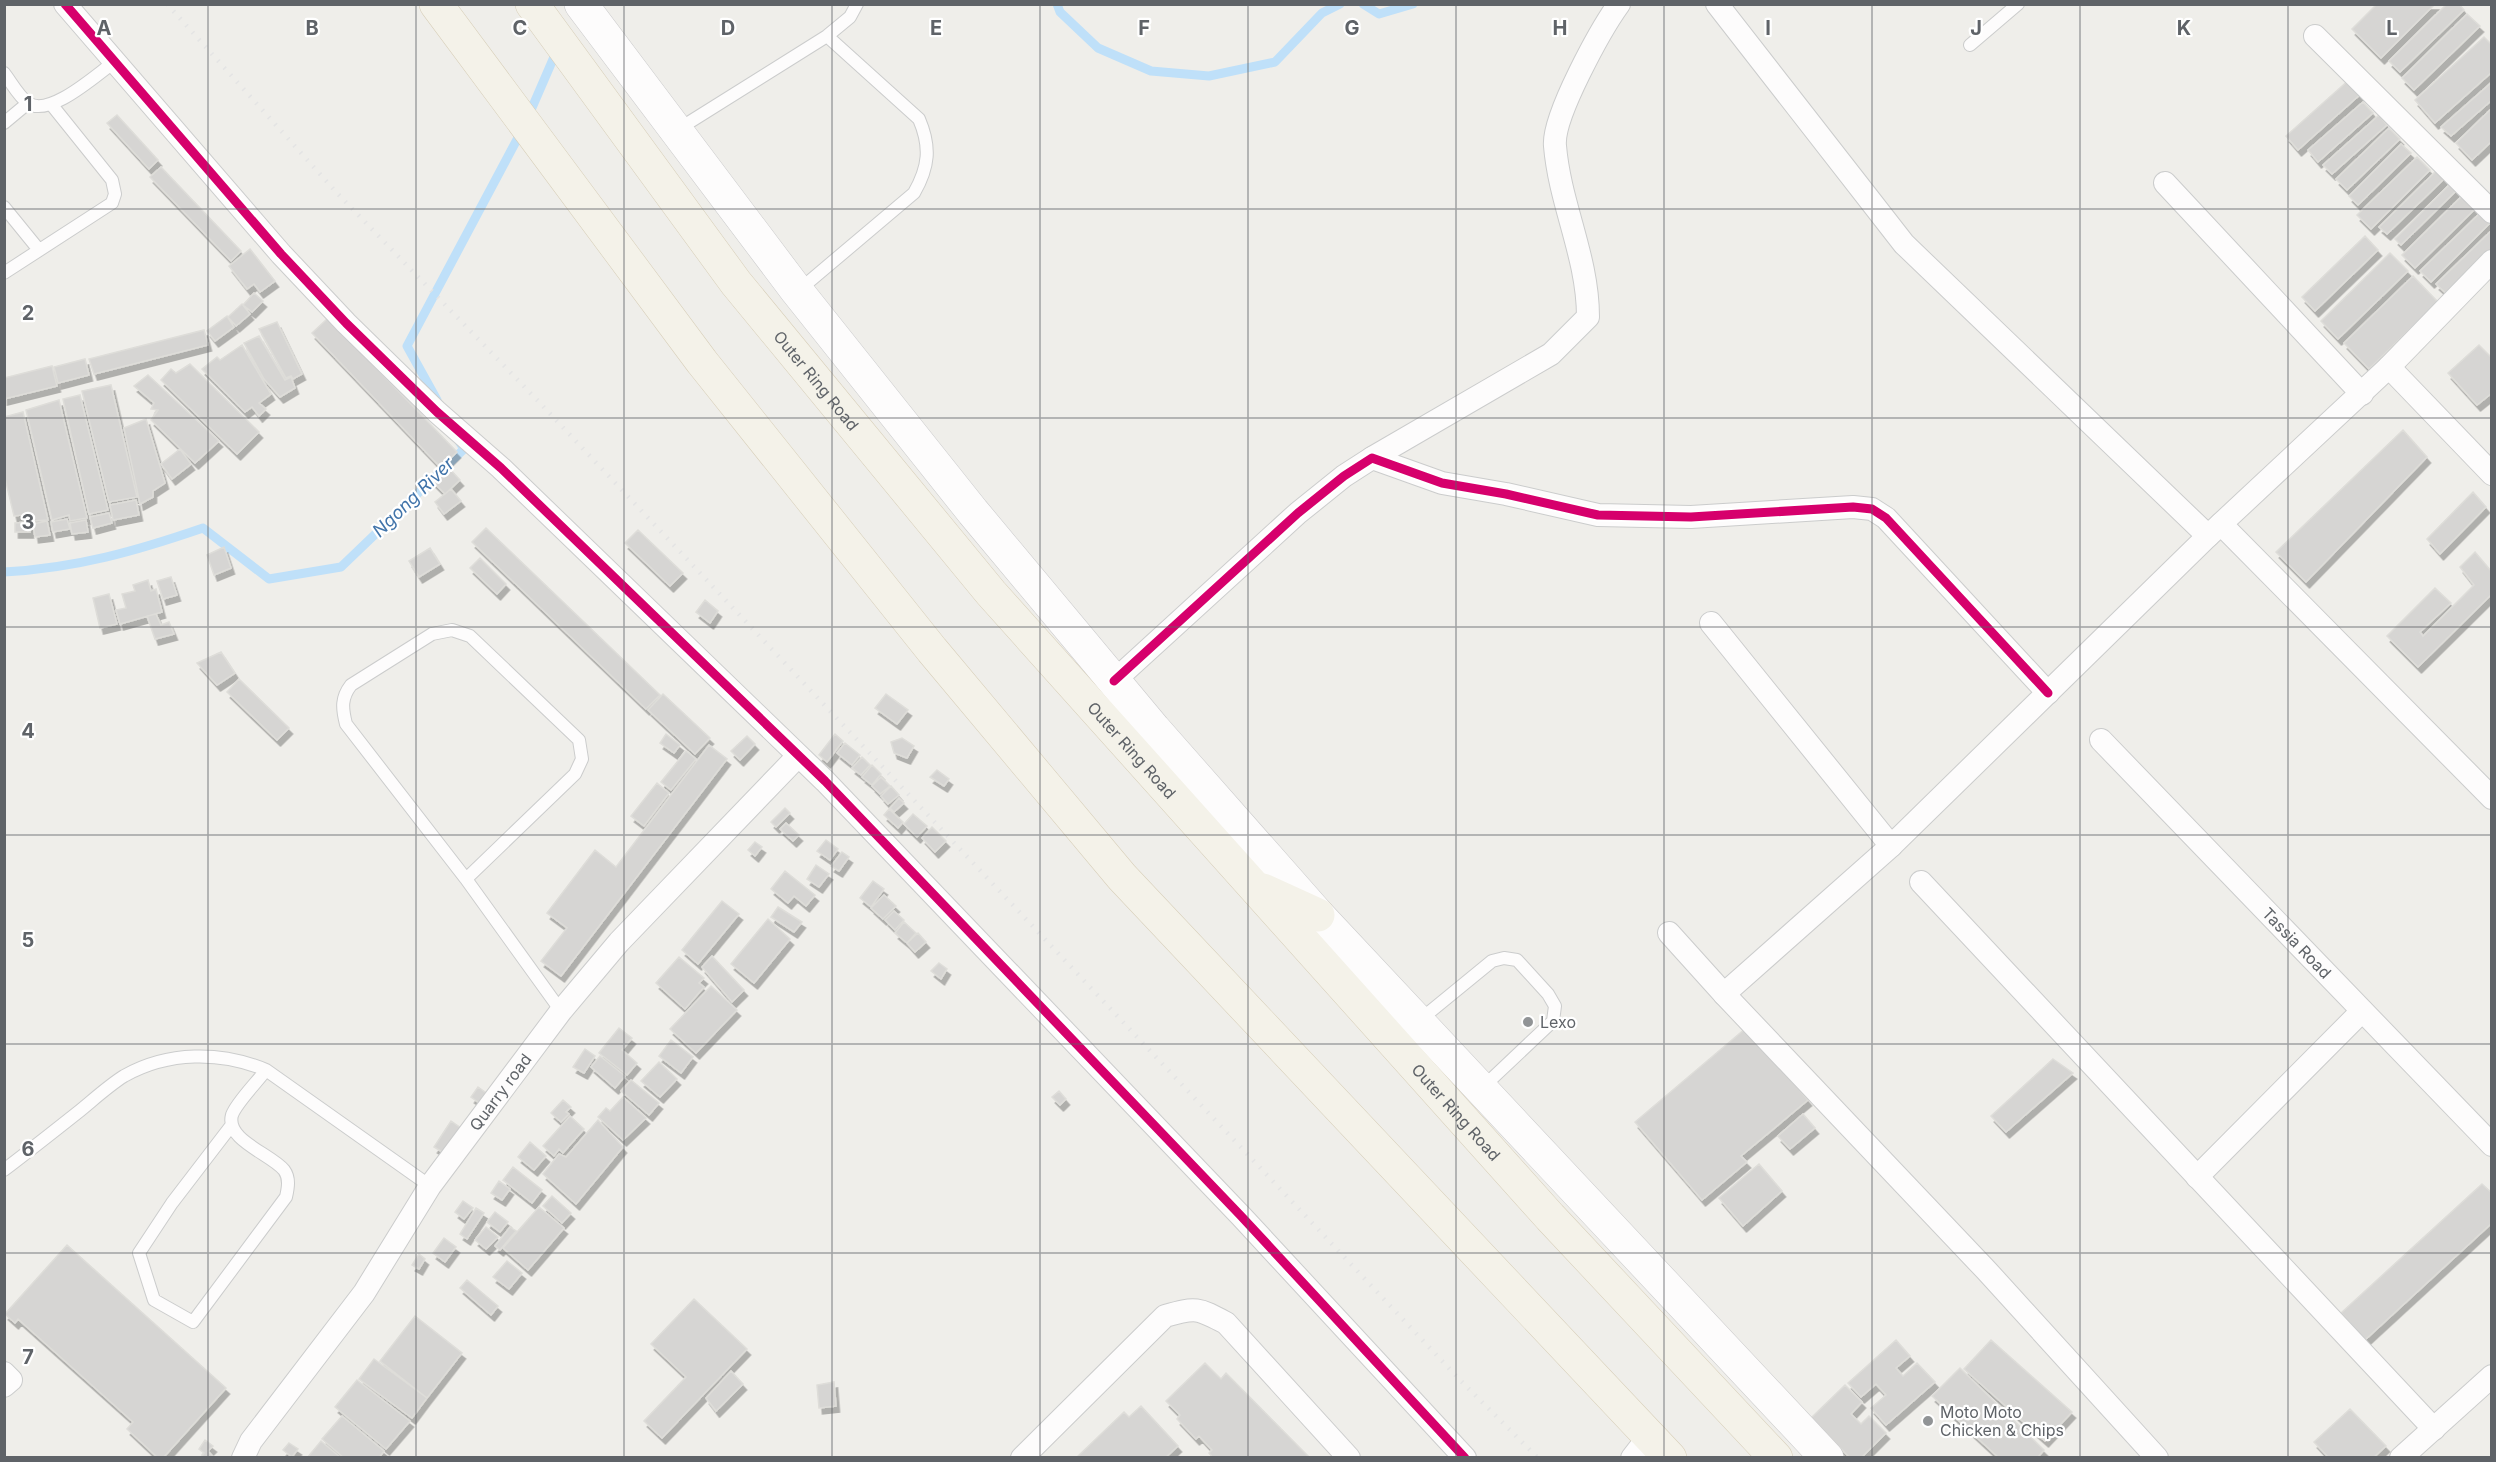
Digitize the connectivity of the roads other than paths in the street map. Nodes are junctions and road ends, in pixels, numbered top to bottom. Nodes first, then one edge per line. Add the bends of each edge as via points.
1 (65, 4) edge
2 (436, 4) edge
3 (532, 4) edge
4 (581, 4) edge
5 (857, 4) edge
6 (1619, 4) edge
7 (1718, 4) edge
8 (2018, 4) edge
9 (827, 36) junction
10 (2315, 36) dead end
11 (1970, 45) dead end
12 (113, 63) junction
13 (4, 73) edge
14 (28, 104) junction
15 (51, 104) junction
16 (4, 123) edge
17 (676, 130) junction
18 (2165, 183) dead end
19 (4, 207) edge
20 (2492, 212) edge
21 (39, 250) junction
22 (2492, 261) edge
23 (4, 273) edge
24 (806, 302) junction
25 (2389, 367) junction
26 (817, 383) junction
27 (2362, 394) junction
28 (1372, 458) junction
29 (2492, 474) edge
30 (2215, 530) junction
31 (1711, 623) dead end
32 (1114, 681) junction
33 (2048, 693) junction
34 (2101, 740) dead end
35 (798, 756) junction
36 (2492, 798) edge
37 (1891, 846) junction
38 (466, 879) junction
39 (1921, 882) dead end
40 (1250, 884) junction
41 (1318, 915) junction
42 (1669, 933) dead end
43 (1724, 994) junction
44 (561, 1011) junction
45 (2362, 1011) junction
46 (1419, 1020) junction
47 (266, 1070) junction
48 (1482, 1088) junction
49 (231, 1126) junction
50 (2492, 1145) edge
51 (4, 1170) edge
52 (2197, 1176) junction
53 (430, 1186) junction
54 (4, 1373) edge
55 (2492, 1376) edge
56 (4, 1386) edge
57 (2434, 1429) junction
58 (1650, 1450) edge
59 (243, 1458) edge
60 (1022, 1458) edge
61 (1349, 1458) edge
62 (1465, 1458) edge
63 (1776, 1458) edge
64 (1827, 1458) edge
65 (2157, 1458) edge
66 (2401, 1458) edge

1 - 12 street
2 - 58 main road via 709,371 932,650 1122,877
3 - 26 main road, Outer Ring Road via 736,283
4 - 17 main road
5 - 9 lane via 850,17
6 - 28 street via 1567,98 1555,144 1580,247 1588,317 1551,354
7 - 30 street via 1904,244
8 - 11 lane
9 - 17 lane
9 - 24 lane via 919,119 928,153 924,176 914,193
10 - 20 street
12 - 15 lane
12 - 35 street via 346,323
13 - 14 lane
14 - 15 lane
14 - 16 lane
15 - 21 lane via 112,180 115,194 112,203
17 - 24 main road
18 - 27 street
19 - 21 lane
21 - 23 lane
22 - 25 street
24 - 26 main road
24 - 32 main road
25 - 27 street
25 - 29 street
26 - 40 main road, Outer Ring Road via 991,593
27 - 30 street
28 - 32 street via 1298,513
28 - 33 street via 1442,483 1598,515 1691,517 1872,509 1886,518
30 - 33 street
30 - 36 street
31 - 37 street
32 - 41 main road
33 - 37 street
34 - 45 street, Tassia Road
35 - 44 street, Quarry road via 619,942
35 - 62 street via 834,789 1224,1199
37 - 43 street
38 - 38 lane via 346,724 342,707 344,694 351,685 432,634 452,630 470,636 579,740 582,759 576,774
38 - 44 lane
39 - 52 street
40 - 41 main road
40 - 63 main road, Outer Ring Road via 1550,1217
41 - 46 main road
42 - 43 street
43 - 65 street via 1986,1270
44 - 53 street, Quarry road
45 - 50 street, Tassia Road
45 - 52 street
46 - 48 main road
46 - 48 lane via 1492,961 1517,960 1552,1000 1553,1021
47 - 49 lane via 232,1113
47 - 51 lane via 242,1060 196,1056 148,1065 123,1077
47 - 53 lane
48 - 64 main road
49 - 49 lane via 238,1136 284,1171 289,1185 286,1197 194,1322 154,1300 139,1253
52 - 57 street
53 - 59 street, Quarry road via 363,1293 251,1441
54 - 56 street via 11,1380
55 - 57 street
57 - 66 street
60 - 61 street via 1165,1316 1201,1310 1226,1323

